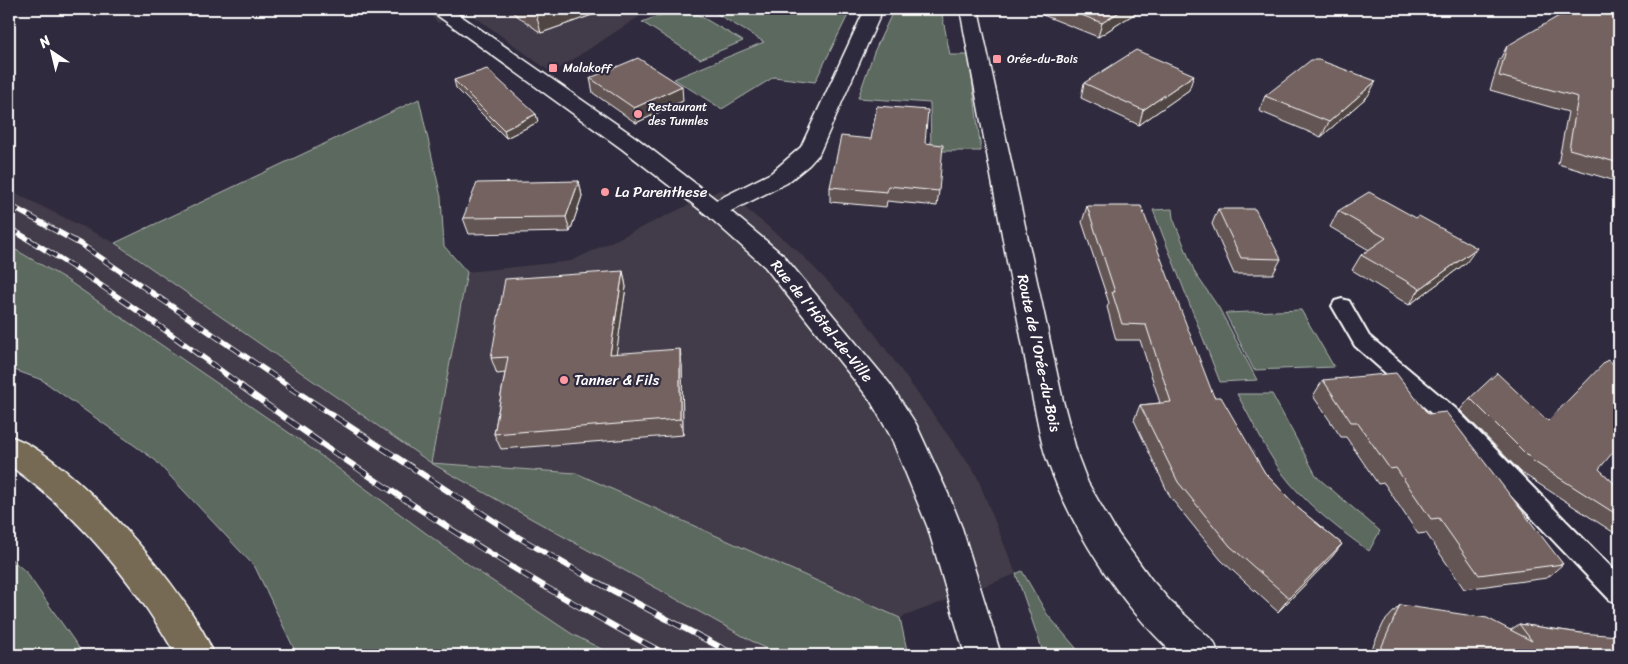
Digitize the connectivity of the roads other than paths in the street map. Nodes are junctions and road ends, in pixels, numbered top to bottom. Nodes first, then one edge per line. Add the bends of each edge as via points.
1 (440, 9) edge
2 (874, 9) edge
3 (969, 9) edge
4 (715, 210) junction
5 (1342, 306) dead end
6 (9, 448) edge
7 (1619, 592) edge
8 (196, 655) edge
9 (983, 655) edge
10 (1201, 655) edge

1 - 4 street, Rue de l'Hôtel-de-Ville via 630,144
2 - 4 street via 811,149 797,165 775,180
3 - 10 street, Route de l'Orée-du-Bois via 1062,457 1084,508 1116,560 1152,606
4 - 9 street, Rue de l'Hôtel-de-Ville via 774,261 880,392 905,433 945,528
5 - 7 lane via 1362,341 1447,414
6 - 8 main road via 65,491 103,528 143,574

